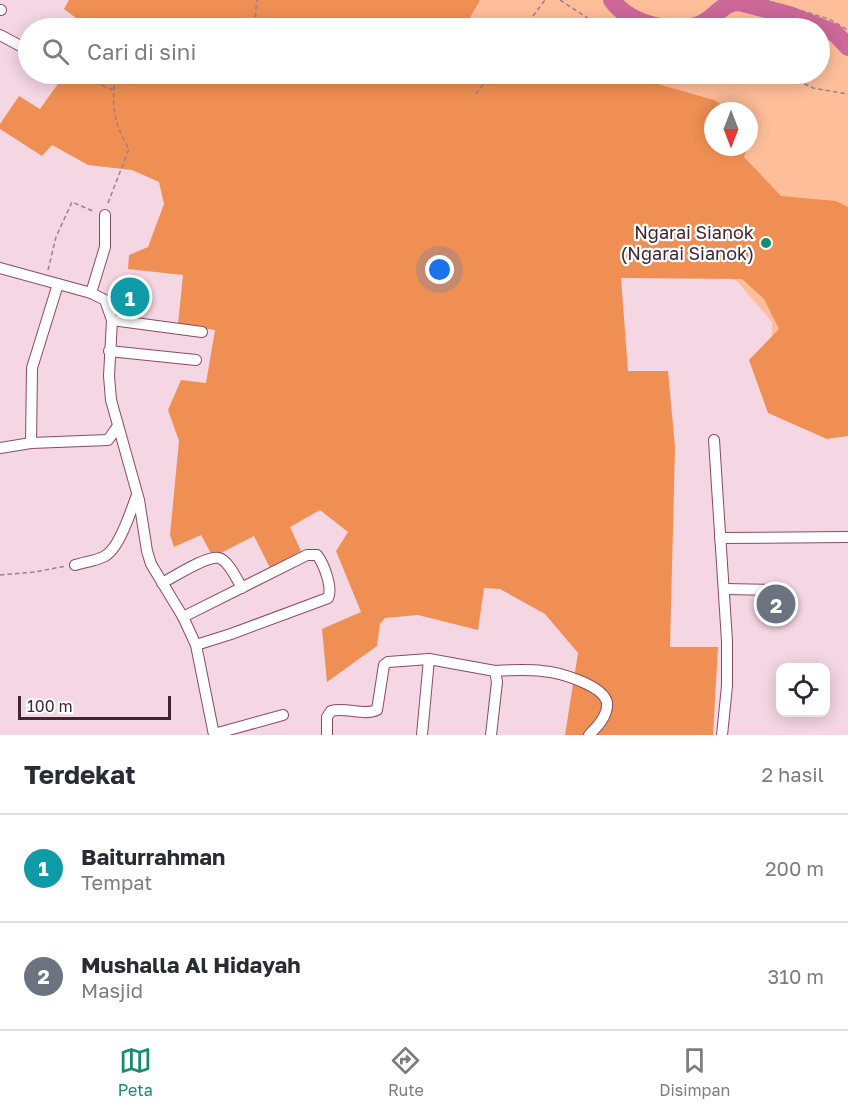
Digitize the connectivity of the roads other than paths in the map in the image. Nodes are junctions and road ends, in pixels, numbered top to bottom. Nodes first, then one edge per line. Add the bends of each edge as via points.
1 (0, 35) edge
2 (18, 45) edge
3 (105, 215) road end
4 (0, 268) edge
5 (57, 284) junction
6 (91, 293) junction
7 (112, 320) junction
8 (202, 332) dead end
9 (109, 351) junction
10 (196, 360) dead end
11 (118, 426) junction
12 (108, 440) junction
13 (121, 440) junction
14 (714, 440) dead end
15 (31, 443) junction
16 (0, 448) edge
17 (137, 494) junction
18 (848, 537) edge
19 (720, 538) junction
20 (75, 565) road end
21 (162, 583) junction
22 (242, 588) junction
23 (725, 589) junction
24 (770, 590) dead end
25 (183, 617) junction
26 (196, 645) junction
27 (429, 659) junction
28 (495, 671) junction
29 (283, 715) dead end
30 (214, 734) edge
31 (327, 735) edge
32 (422, 735) edge
33 (491, 735) edge
34 (589, 735) edge
35 (722, 735) edge

1 - 2 street
3 - 6 street via 105,247
4 - 5 street
5 - 6 street
5 - 15 street via 32,368
6 - 7 street via 105,300
7 - 8 street
7 - 9 street
9 - 10 street
9 - 11 street via 108,376
11 - 12 street
11 - 13 street
12 - 13 street
12 - 15 street
13 - 17 street
14 - 19 street
15 - 16 street
17 - 20 street via 110,553
17 - 21 street via 147,551
18 - 19 street
19 - 23 street
21 - 22 street via 208,559 218,558 226,562
21 - 25 street
22 - 25 street
22 - 26 street via 308,555 317,555 330,591 325,600
23 - 24 street
23 - 35 street via 727,686
25 - 26 street
26 - 30 street
27 - 28 street
27 - 31 street via 388,662 384,665 377,710 331,711
27 - 32 street
28 - 33 street
28 - 34 street via 559,673 605,696 606,713
29 - 30 street

